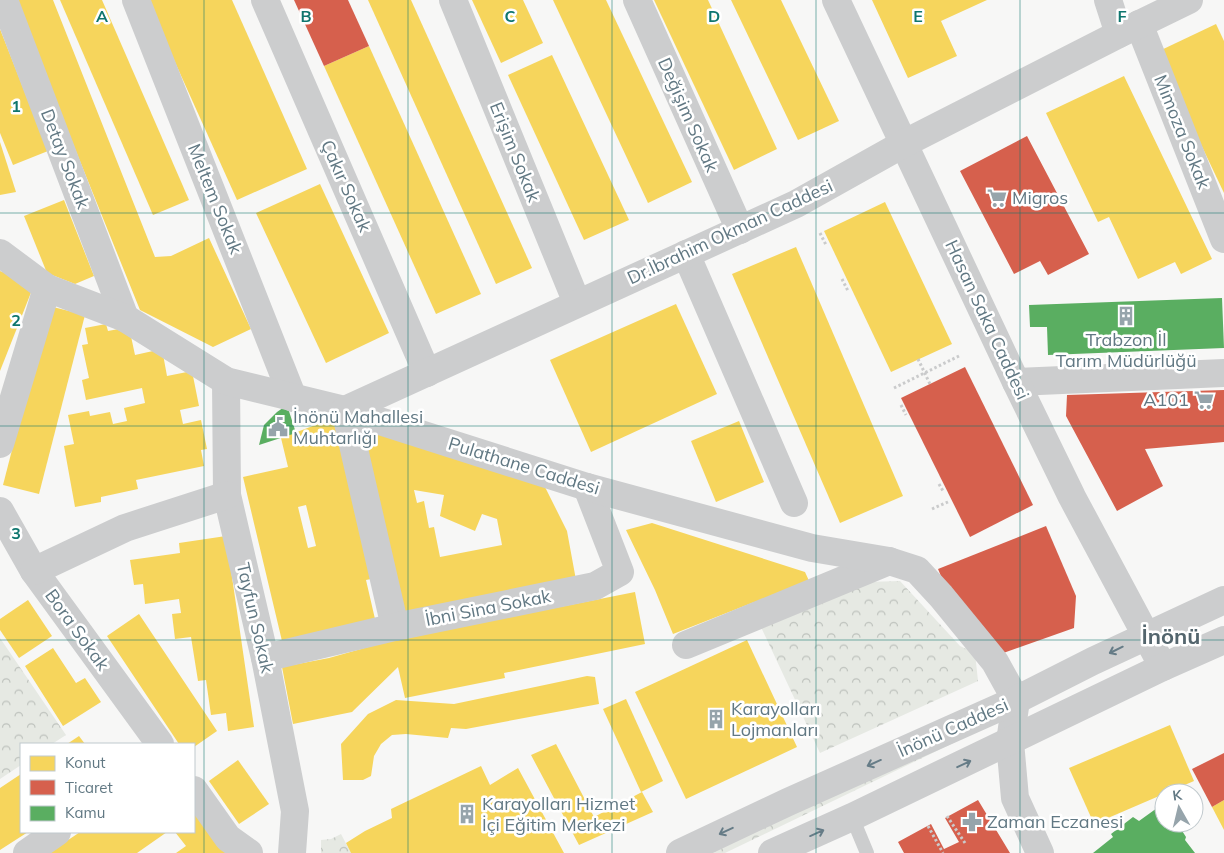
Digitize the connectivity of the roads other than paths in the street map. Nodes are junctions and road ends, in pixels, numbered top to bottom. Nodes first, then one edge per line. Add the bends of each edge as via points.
1 (4, 0) edge
2 (136, 0) edge
3 (265, 0) edge
4 (453, 0) edge
5 (637, 0) edge
6 (836, 0) edge
7 (1108, 0) edge
8 (1190, 0) edge
9 (1129, 29) junction
10 (905, 143) junction
11 (740, 230) junction
12 (1224, 239) edge
13 (0, 253) edge
14 (686, 254) junction
15 (47, 288) junction
16 (578, 303) junction
17 (125, 318) junction
18 (427, 372) junction
19 (1224, 373) edge
20 (226, 381) junction
21 (1016, 382) junction
22 (293, 398) junction
23 (346, 410) junction
24 (0, 444) edge
25 (587, 487) junction
26 (227, 494) junction
27 (794, 503) dead end
28 (0, 511) edge
29 (889, 561) junction
30 (34, 571) junction
31 (1224, 600) edge
32 (395, 627) junction
33 (1147, 636) junction
34 (1224, 640) edge
35 (686, 645) dead end
36 (265, 658) junction
37 (1163, 667) junction
38 (1016, 700) junction
39 (1010, 742) junction
40 (159, 743) edge
41 (195, 791) edge
42 (852, 817) junction
43 (56, 833) edge
44 (27, 853) edge
45 (249, 853) edge
46 (292, 853) edge
47 (680, 853) edge
48 (772, 853) edge
49 (867, 853) edge
50 (1040, 853) edge

1 - 17 street, Detay Sokak
2 - 22 street, Meltem Sokak
3 - 18 street, Çakır Sokak
4 - 16 street, Erişim Sokak
5 - 11 street, Değişim Sokak
6 - 10 street, Hasan Saka Caddesi
7 - 9 street, Mimoza Sokak
8 - 9 street, Dr.İbrahim Okman Caddesi
9 - 10 street, Dr.İbrahim Okman Caddesi
9 - 12 street, Mimoza Sokak
10 - 11 street, Dr.İbrahim Okman Caddesi via 796,204
10 - 21 street, Hasan Saka Caddesi
11 - 14 street, Dr.İbrahim Okman Caddesi
13 - 15 street, Pulathane Caddesi
14 - 16 street, Dr.İbrahim Okman Caddesi
14 - 27 street
15 - 17 street, Pulathane Caddesi
15 - 24 street
16 - 18 street, Dr.İbrahim Okman Caddesi
17 - 20 street, Pulathane Caddesi
18 - 23 street, Dr.İbrahim Okman Caddesi
19 - 21 street
20 - 22 street, Pulathane Caddesi
20 - 26 street, Tayfun Sokak
21 - 33 street, Hasan Saka Caddesi via 1072,497
22 - 23 street, Pulathane Caddesi
23 - 25 street, Pulathane Caddesi
23 - 32 street
25 - 29 street, Pulathane Caddesi via 812,548
25 - 32 street, İbni Sina Sokak via 620,572 596,586
26 - 30 street via 124,528
26 - 36 street, Tayfun Sokak
28 - 30 street, Bora Sokak
29 - 35 street
29 - 38 street, Pulathane Caddesi via 917,570 941,596 994,662
30 - 40 street, Bora Sokak
31 - 33 street, İnönü Caddesi
32 - 36 street, İbni Sina Sokak
33 - 37 street, Hasan Saka Caddesi
33 -> 38 street, İnönü Caddesi
34 - 37 street, İnönü Caddesi
36 - 46 street, Tayfun Sokak via 296,811
37 - 39 street, İnönü Caddesi
38 - 39 street
38 -> 47 street, İnönü Caddesi
42 -> 39 street, İnönü Caddesi
39 - 50 street via 1015,798
41 - 45 street via 228,838
48 -> 42 street, İnönü Caddesi
42 - 49 lane
43 - 44 street

